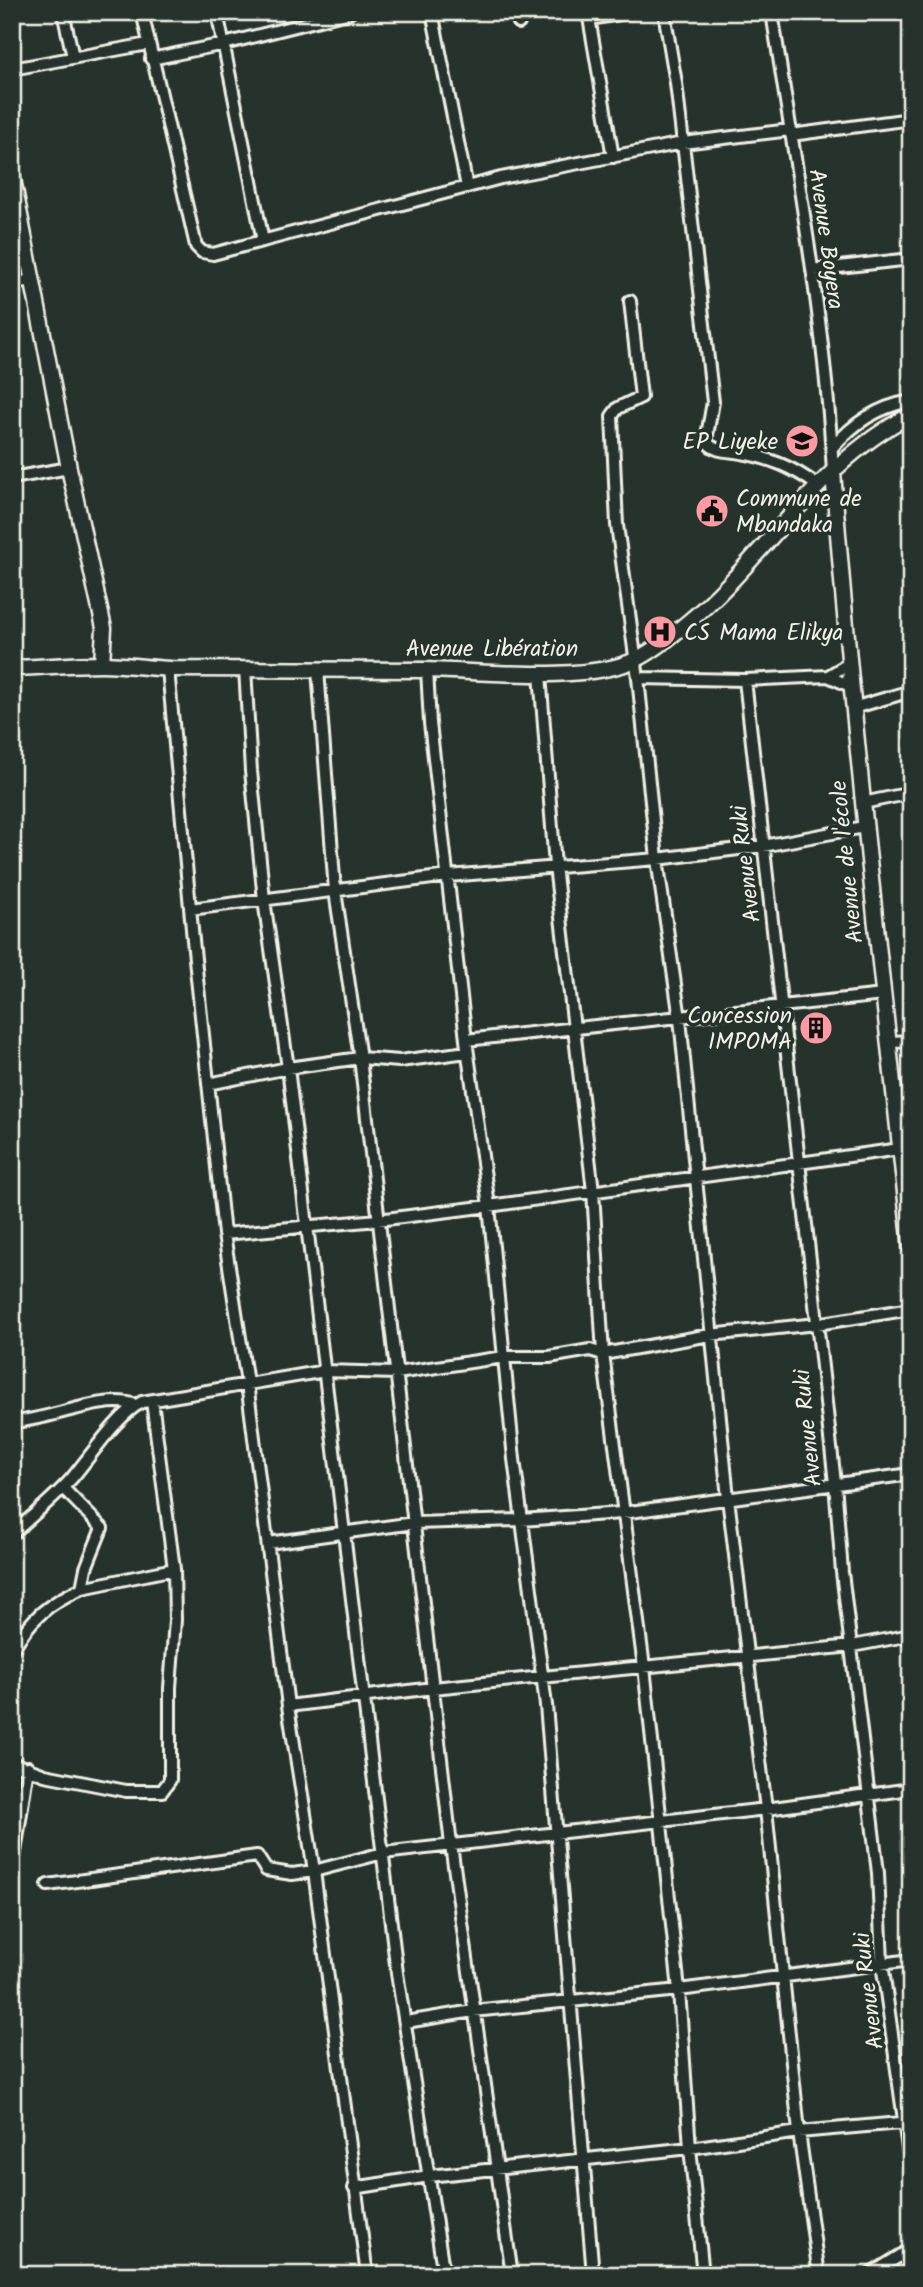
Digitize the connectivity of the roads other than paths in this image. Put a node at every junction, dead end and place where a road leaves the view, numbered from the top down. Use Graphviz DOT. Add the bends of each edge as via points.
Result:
graph roads {
  1 [pos="63,12"];
  2 [pos="142,12"];
  3 [pos="217,12"];
  4 [pos="351,12"];
  5 [pos="432,12"];
  6 [pos="634,12"];
  7 [pos="664,12"];
  8 [pos="772,12"];
  9 [pos="588,16"];
  10 [pos="148,44"];
  11 [pos="225,44"];
  12 [pos="73,57"];
  13 [pos="151,59"];
  14 [pos="12,68"];
  15 [pos="911,119"];
  16 [pos="790,132"];
  17 [pos="683,143"];
  18 [pos="613,157"];
  19 [pos="12,174"];
  20 [pos="467,187"];
  21 [pos="263,241"];
  22 [pos="911,259"];
  23 [pos="812,271"];
  24 [pos="33,279"];
  25 [pos="12,285"];
  26 [pos="630,301"];
  27 [pos="911,401"];
  28 [pos="911,415"];
  29 [pos="832,448"];
  30 [pos="69,468"];
  31 [pos="833,472"];
  32 [pos="12,478"];
  33 [pos="818,486"];
  34 [pos="635,660"];
  35 [pos="102,664"];
  36 [pos="848,664"];
  37 [pos="12,668"];
  38 [pos="168,668"];
  39 [pos="245,668"];
  40 [pos="318,670"];
  41 [pos="427,670"];
  42 [pos="540,674"];
  43 [pos="828,676"];
  44 [pos="638,678"];
  45 [pos="745,680"];
  46 [pos="850,686"];
  47 [pos="911,691"];
  48 [pos="853,708"];
  49 [pos="911,793"];
  50 [pos="863,803"];
  51 [pos="864,827"];
  52 [pos="763,846"];
  53 [pos="657,859"];
  54 [pos="555,866"];
  55 [pos="448,876"];
  56 [pos="334,891"];
  57 [pos="264,900"];
  58 [pos="190,909"];
  59 [pos="883,995"];
  60 [pos="783,1006"];
  61 [pos="680,1019"];
  62 [pos="573,1030"];
  63 [pos="911,1041"];
  64 [pos="890,1042"];
  65 [pos="467,1046"];
  66 [pos="360,1058"];
  67 [pos="288,1068"];
  68 [pos="208,1084"];
  69 [pos="900,1149"];
  70 [pos="799,1164"];
  71 [pos="694,1177"];
  72 [pos="593,1191"];
  73 [pos="489,1206"];
  74 [pos="378,1220"];
  75 [pos="307,1226"];
  76 [pos="224,1234"];
  77 [pos="910,1240"];
  78 [pos="911,1247"];
  79 [pos="911,1309"];
  80 [pos="817,1324"];
  81 [pos="710,1335"];
  82 [pos="603,1354"];
  83 [pos="504,1357"];
  84 [pos="325,1371"];
  85 [pos="397,1373"];
  86 [pos="247,1383"];
  87 [pos="152,1401"];
  88 [pos="135,1405"];
  89 [pos="12,1422"];
  90 [pos="911,1474"];
  91 [pos="835,1483"];
  92 [pos="63,1488"];
  93 [pos="728,1498"];
  94 [pos="622,1513"];
  95 [pos="521,1520"];
  96 [pos="414,1523"];
  97 [pos="12,1534"];
  98 [pos="344,1534"];
  99 [pos="268,1543"];
  100 [pos="174,1569"];
  101 [pos="82,1588"];
  102 [pos="911,1635"];
  103 [pos="852,1646"];
  104 [pos="12,1650"];
  105 [pos="746,1656"];
  106 [pos="644,1667"];
  107 [pos="542,1678"];
  108 [pos="433,1688"];
  109 [pos="363,1696"];
  110 [pos="288,1706"];
  111 [pos="12,1763"];
  112 [pos="28,1767"];
  113 [pos="911,1789"];
  114 [pos="870,1794"];
  115 [pos="765,1809"];
  116 [pos="660,1820"];
  117 [pos="555,1834"];
  118 [pos="451,1846"];
  119 [pos="383,1853"];
  120 [pos="314,1871"];
  121 [pos="12,1872"];
  122 [pos="48,1885"];
  123 [pos="911,1960"];
  124 [pos="883,1963"];
  125 [pos="782,1977"];
  126 [pos="679,1990"];
  127 [pos="568,2000"];
  128 [pos="472,2011"];
  129 [pos="406,2022"];
  130 [pos="908,2122"];
  131 [pos="799,2132"];
  132 [pos="690,2148"];
  133 [pos="582,2159"];
  134 [pos="498,2169"];
  135 [pos="911,2170"];
  136 [pos="429,2176"];
  137 [pos="354,2188"];
  138 [pos="911,2249"];
  139 [pos="367,2275"];
  140 [pos="444,2275"];
  141 [pos="512,2275"];
  142 [pos="593,2275"];
  143 [pos="703,2275"];
  144 [pos="819,2275"];
  145 [pos="869,2275"];
  1 -- 12 [label="street"];
  2 -- 10 [label="street"];
  3 -- 11 [label="street"];
  4 -- 11 [label="street"];
  5 -- 20 [label="street"];
  6 -- 9 [label="street"];
  7 -- 17 [label="street"];
  8 -- 16 [label="street, Avenue Boyera"];
  9 -- 18 [label="street"];
  10 -- 12 [label="street"];
  10 -- 13 [label="street"];
  11 -- 13 [label="street"];
  11 -- 21 [label="street"];
  12 -- 14 [label="street"];
  13 -- 21 [label="street" via="196,246 202,253 213,254"];
  15 -- 16 [label="street"];
  16 -- 17 [label="street"];
  16 -- 23 [label="street, Avenue Boyera"];
  17 -- 18 [label="street"];
  17 -- 33 [label="street" via="713,401 706,441 719,450 788,465"];
  18 -- 20 [label="street"];
  19 -- 24 [label="street"];
  20 -- 21 [label="street"];
  22 -- 23 [label="street"];
  23 -- 29 [label="street, Avenue Boyera"];
  24 -- 25 [label="street"];
  24 -- 30 [label="street"];
  26 -- 34 [label="street" via="640,397 612,416 617,525"];
  27 -- 29 [label="street" via="879,409 847,431"];
  28 -- 31 [label="street, Avenue Libération" via="857,450"];
  29 -- 31 [label="street, Avenue Boyera"];
  30 -- 32 [label="street"];
  30 -- 35 [label="street" via="104,628"];
  31 -- 33 [label="street, Avenue Libération"];
  31 -- 36 [label="street, Avenue de l'école"];
  33 -- 34 [label="street, Avenue Libération" via="738,577 672,635"];
  34 -- 42 [label="street, Avenue Libération" via="593,670"];
  34 -- 44 [label="street"];
  35 -- 37 [label="street, Avenue Libération"];
  35 -- 38 [label="street, Avenue Libération"];
  36 -- 43 [label="street"];
  36 -- 46 [label="street, Avenue de l'école"];
  38 -- 39 [label="street, Avenue Libération"];
  38 -- 58 [label="street"];
  39 -- 40 [label="street, Avenue Libération"];
  39 -- 57 [label="street"];
  40 -- 41 [label="street, Avenue Libération"];
  40 -- 56 [label="street"];
  41 -- 42 [label="street, Avenue Libération"];
  41 -- 55 [label="street"];
  42 -- 54 [label="street"];
  43 -- 45 [label="street"];
  43 -- 46 [label="street"];
  44 -- 45 [label="street"];
  44 -- 53 [label="street"];
  45 -- 52 [label="street, Avenue Ruki"];
  46 -- 48 [label="street, Avenue de l'école"];
  47 -- 48 [label="street"];
  48 -- 50 [label="street, Avenue de l'école"];
  49 -- 50 [label="street"];
  50 -- 51 [label="street, Avenue de l'école"];
  51 -- 52 [label="street"];
  51 -- 59 [label="street, Avenue de l'école"];
  52 -- 53 [label="street"];
  52 -- 60 [label="street, Avenue Ruki"];
  53 -- 54 [label="street"];
  53 -- 61 [label="street"];
  54 -- 55 [label="street"];
  54 -- 62 [label="street"];
  55 -- 56 [label="street"];
  55 -- 65 [label="street"];
  56 -- 57 [label="street"];
  56 -- 66 [label="street"];
  57 -- 58 [label="street"];
  57 -- 67 [label="street"];
  58 -- 68 [label="street"];
  59 -- 60 [label="street"];
  59 -- 64 [label="street, Avenue de l'école"];
  60 -- 61 [label="street"];
  60 -- 70 [label="street, Avenue Ruki"];
  61 -- 62 [label="street"];
  61 -- 71 [label="street"];
  62 -- 65 [label="street"];
  62 -- 72 [label="street"];
  63 -- 64 [label="street"];
  64 -- 69 [label="street, Avenue de l'école"];
  65 -- 66 [label="street" via="400,1061"];
  65 -- 73 [label="street"];
  66 -- 67 [label="street"];
  66 -- 74 [label="street"];
  67 -- 68 [label="street"];
  67 -- 75 [label="street"];
  68 -- 76 [label="street"];
  69 -- 70 [label="street"];
  69 -- 77 [label="street, Avenue de l'école"];
  70 -- 71 [label="street"];
  70 -- 80 [label="street, Avenue Ruki"];
  71 -- 72 [label="street"];
  71 -- 81 [label="street"];
  72 -- 73 [label="street"];
  72 -- 82 [label="street"];
  73 -- 74 [label="street"];
  73 -- 83 [label="street"];
  74 -- 75 [label="street"];
  74 -- 85 [label="street"];
  75 -- 76 [label="street"];
  75 -- 84 [label="street"];
  76 -- 86 [label="street"];
  77 -- 78 [label="street, Avenue de l'école"];
  79 -- 80 [label="street"];
  80 -- 81 [label="street"];
  80 -- 91 [label="street, Avenue Ruki"];
  81 -- 82 [label="street"];
  81 -- 93 [label="street"];
  82 -- 83 [label="street" via="590,1350 549,1357"];
  82 -- 94 [label="street"];
  83 -- 85 [label="street"];
  83 -- 95 [label="street"];
  84 -- 85 [label="street"];
  84 -- 86 [label="street"];
  84 -- 98 [label="street"];
  85 -- 96 [label="street"];
  86 -- 87 [label="street"];
  86 -- 99 [label="street"];
  87 -- 88 [label="street"];
  87 -- 100 [label="street"];
  88 -- 89 [label="street" via="114,1401"];
  88 -- 92 [label="street"];
  90 -- 91 [label="street"];
  91 -- 93 [label="street"];
  91 -- 103 [label="street, Avenue Ruki"];
  92 -- 97 [label="street"];
  92 -- 101 [label="street" via="102,1528"];
  93 -- 94 [label="street"];
  93 -- 105 [label="street"];
  94 -- 95 [label="street"];
  94 -- 106 [label="street"];
  95 -- 96 [label="street"];
  95 -- 107 [label="street"];
  96 -- 98 [label="street"];
  96 -- 108 [label="street"];
  98 -- 99 [label="street"];
  98 -- 109 [label="street"];
  99 -- 110 [label="street"];
  100 -- 101 [label="street"];
  100 -- 112 [label="street" via="170,1780 162,1791 126,1791 45,1775"];
  101 -- 104 [label="street" via="36,1616"];
  102 -- 103 [label="street"];
  103 -- 105 [label="street"];
  103 -- 114 [label="street, Avenue Ruki"];
  105 -- 106 [label="street"];
  105 -- 115 [label="street"];
  106 -- 107 [label="street"];
  106 -- 116 [label="street"];
  107 -- 108 [label="street"];
  107 -- 117 [label="street"];
  108 -- 109 [label="street"];
  108 -- 118 [label="street"];
  109 -- 110 [label="street"];
  109 -- 119 [label="street"];
  110 -- 120 [label="street"];
  111 -- 112 [label="street"];
  112 -- 121 [label="street"];
  113 -- 114 [label="street"];
  114 -- 115 [label="street"];
  114 -- 124 [label="street, Avenue Ruki"];
  115 -- 116 [label="street"];
  115 -- 125 [label="street"];
  116 -- 117 [label="street"];
  116 -- 126 [label="street"];
  117 -- 118 [label="street"];
  117 -- 127 [label="street"];
  118 -- 119 [label="street"];
  118 -- 128 [label="street"];
  119 -- 120 [label="street"];
  119 -- 129 [label="street"];
  120 -- 122 [label="street" via="266,1870 257,1856"];
  120 -- 137 [label="street"];
  123 -- 124 [label="street"];
  124 -- 125 [label="street"];
  124 -- 130 [label="street, Avenue Ruki"];
  125 -- 126 [label="street"];
  125 -- 131 [label="street"];
  126 -- 127 [label="street"];
  126 -- 132 [label="street"];
  127 -- 128 [label="street"];
  127 -- 133 [label="street"];
  128 -- 129 [label="street"];
  128 -- 134 [label="street"];
  129 -- 136 [label="street"];
  130 -- 131 [label="street"];
  130 -- 135 [label="street, Avenue Ruki"];
  131 -- 132 [label="street"];
  131 -- 144 [label="street"];
  132 -- 133 [label="street"];
  132 -- 143 [label="street"];
  133 -- 134 [label="street"];
  133 -- 142 [label="street"];
  134 -- 136 [label="street"];
  134 -- 141 [label="street"];
  136 -- 137 [label="street"];
  136 -- 140 [label="street"];
  137 -- 139 [label="street"];
  138 -- 145 [label="street"];
}
